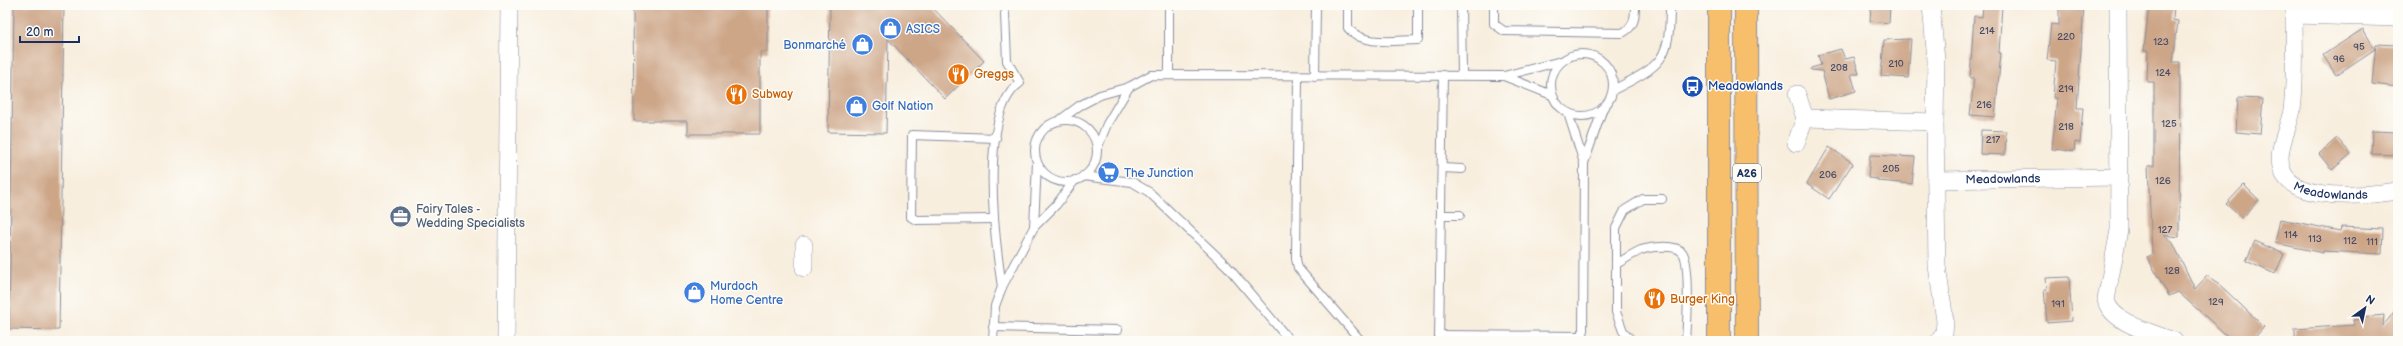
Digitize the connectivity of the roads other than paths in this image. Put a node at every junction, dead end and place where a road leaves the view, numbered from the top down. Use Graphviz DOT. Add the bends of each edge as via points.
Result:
graph roads {
  1 [pos="509,5"];
  2 [pos="1169,5"];
  3 [pos="1316,5"];
  4 [pos="1348,5"];
  5 [pos="1418,5"];
  6 [pos="1461,5"];
  7 [pos="1494,5"];
  8 [pos="1635,5"];
  9 [pos="1670,5"];
  10 [pos="1718,5"];
  11 [pos="1746,5"];
  12 [pos="1931,5"];
  13 [pos="2118,5"];
  14 [pos="2294,10"];
  15 [pos="1006,14"];
  16 [pos="2398,18"];
  17 [pos="1561,61"];
  18 [pos="1169,74"];
  19 [pos="1443,75"];
  20 [pos="1462,75"];
  21 [pos="1298,76"];
  22 [pos="1315,76"];
  23 [pos="1504,76"];
  24 [pos="1129,87"];
  25 [pos="1613,90"];
  26 [pos="1797,94"];
  27 [pos="1552,95"];
  28 [pos="1603,108"];
  29 [pos="1568,113"];
  30 [pos="1805,118"];
  31 [pos="1060,120"];
  32 [pos="1935,122"];
  33 [pos="996,138"];
  34 [pos="1796,143"];
  35 [pos="1097,149"];
  36 [pos="1037,161"];
  37 [pos="1584,163"];
  38 [pos="1442,168"];
  39 [pos="1462,169"];
  40 [pos="1083,176"];
  41 [pos="2118,177"];
  42 [pos="1075,180"];
  43 [pos="1936,180"];
  44 [pos="2398,191"];
  45 [pos="1662,199"];
  46 [pos="1441,215"];
  47 [pos="1460,215"];
  48 [pos="994,219"];
  49 [pos="1034,227"];
  50 [pos="804,244"];
  51 [pos="1616,264"];
  52 [pos="804,268"];
  53 [pos="1002,287"];
  54 [pos="993,327"];
  55 [pos="1118,330"];
  56 [pos="1439,338"];
  57 [pos="1489,338"];
  58 [pos="1584,338"];
  59 [pos="506,341"];
  60 [pos="993,341"];
  61 [pos="1290,341"];
  62 [pos="1361,341"];
  63 [pos="1632,341"];
  64 [pos="1686,341"];
  65 [pos="1719,341"];
  66 [pos="1747,341"];
  67 [pos="1939,341"];
  68 [pos="2174,341"];
  1 -- 59 [label="street"];
  2 -- 18 [label="lane"];
  3 -- 22 [label="lane"];
  4 -- 5 [label="lane" via="1348,28 1355,37 1369,40 1418,40"];
  6 -- 20 [label="lane"];
  7 -- 8 [label="lane" via="1494,24 1504,31 1622,33 1635,21"];
  9 -- 25 [label="lane" via="1669,39 1662,55 1646,73"];
  10 -- 65 [label="highway, A26"];
  11 -- 66 [label="highway, A26"];
  12 -- 32 [label="street" via="1936,60"];
  13 -- 41 [label="street"];
  14 -- 16 [label="street, Meadowlands"];
  14 -- 44 [label="street, Meadowlands" via="2292,110 2281,152 2282,170 2288,179 2298,186 2327,194 2345,196"];
  15 -- 33 [label="lane" via="1007,61 1020,83 1008,95 1002,107"];
  17 -- 23 [label="lane"];
  17 -- 25 [label="lane" via="1578,54 1597,57 1610,70"];
  17 -- 27 [label="lane" via="1551,77"];
  18 -- 21 [label="lane"];
  18 -- 24 [label="lane" via="1151,75"];
  19 -- 20 [label="lane"];
  19 -- 22 [label="lane"];
  19 -- 38 [label="lane"];
  20 -- 23 [label="lane"];
  21 -- 22 [label="lane"];
  21 -- 62 [label="lane" via="1298,268"];
  23 -- 27 [label="lane"];
  24 -- 31 [label="lane" via="1100,95"];
  24 -- 35 [label="lane" via="1107,124"];
  25 -- 28 [label="lane" via="1610,100"];
  26 -- 30 [label="street"];
  27 -- 29 [label="lane" via="1555,102"];
  28 -- 29 [label="lane" via="1595,114 1584,116"];
  28 -- 37 [label="lane"];
  29 -- 37 [label="lane"];
  30 -- 32 [label="street"];
  30 -- 34 [label="street"];
  31 -- 35 [label="lane" via="1081,123 1095,139"];
  31 -- 36 [label="lane" via="1050,124 1040,135 1035,150"];
  32 -- 43 [label="street"];
  33 -- 48 [label="lane"];
  33 -- 48 [label="lane" via="912,135 911,217 916,220"];
  35 -- 40 [label="lane" via="1096,160"];
  36 -- 42 [label="lane" via="1052,178"];
  36 -- 49 [label="lane"];
  37 -- 58 [label="lane"];
  38 -- 39 [label="lane"];
  38 -- 46 [label="lane"];
  40 -- 42 [label="lane"];
  40 -- 61 [label="lane" via="1132,182 1149,192 1228,266"];
  41 -- 43 [label="street, Meadowlands"];
  41 -- 68 [label="street" via="2119,230 2108,282 2108,307 2121,319"];
  42 -- 49 [label="lane" via="1056,205"];
  43 -- 67 [label="street" via="1937,266 1945,322 1944,334"];
  45 -- 51 [label="lane" via="1643,199 1625,210 1616,228"];
  46 -- 47 [label="lane"];
  46 -- 56 [label="lane"];
  48 -- 53 [label="lane"];
  49 -- 53 [label="lane"];
  50 -- 52 [label="street"];
  51 -- 63 [label="lane" via="1616,312 1623,331"];
  51 -- 64 [label="lane" via="1641,250 1653,248 1677,248 1683,253 1686,259 1687,284"];
  53 -- 54 [label="lane" via="995,306"];
  54 -- 55 [label="lane"];
  54 -- 60 [label="lane"];
  56 -- 57 [label="lane"];
  57 -- 58 [label="lane"];
}
